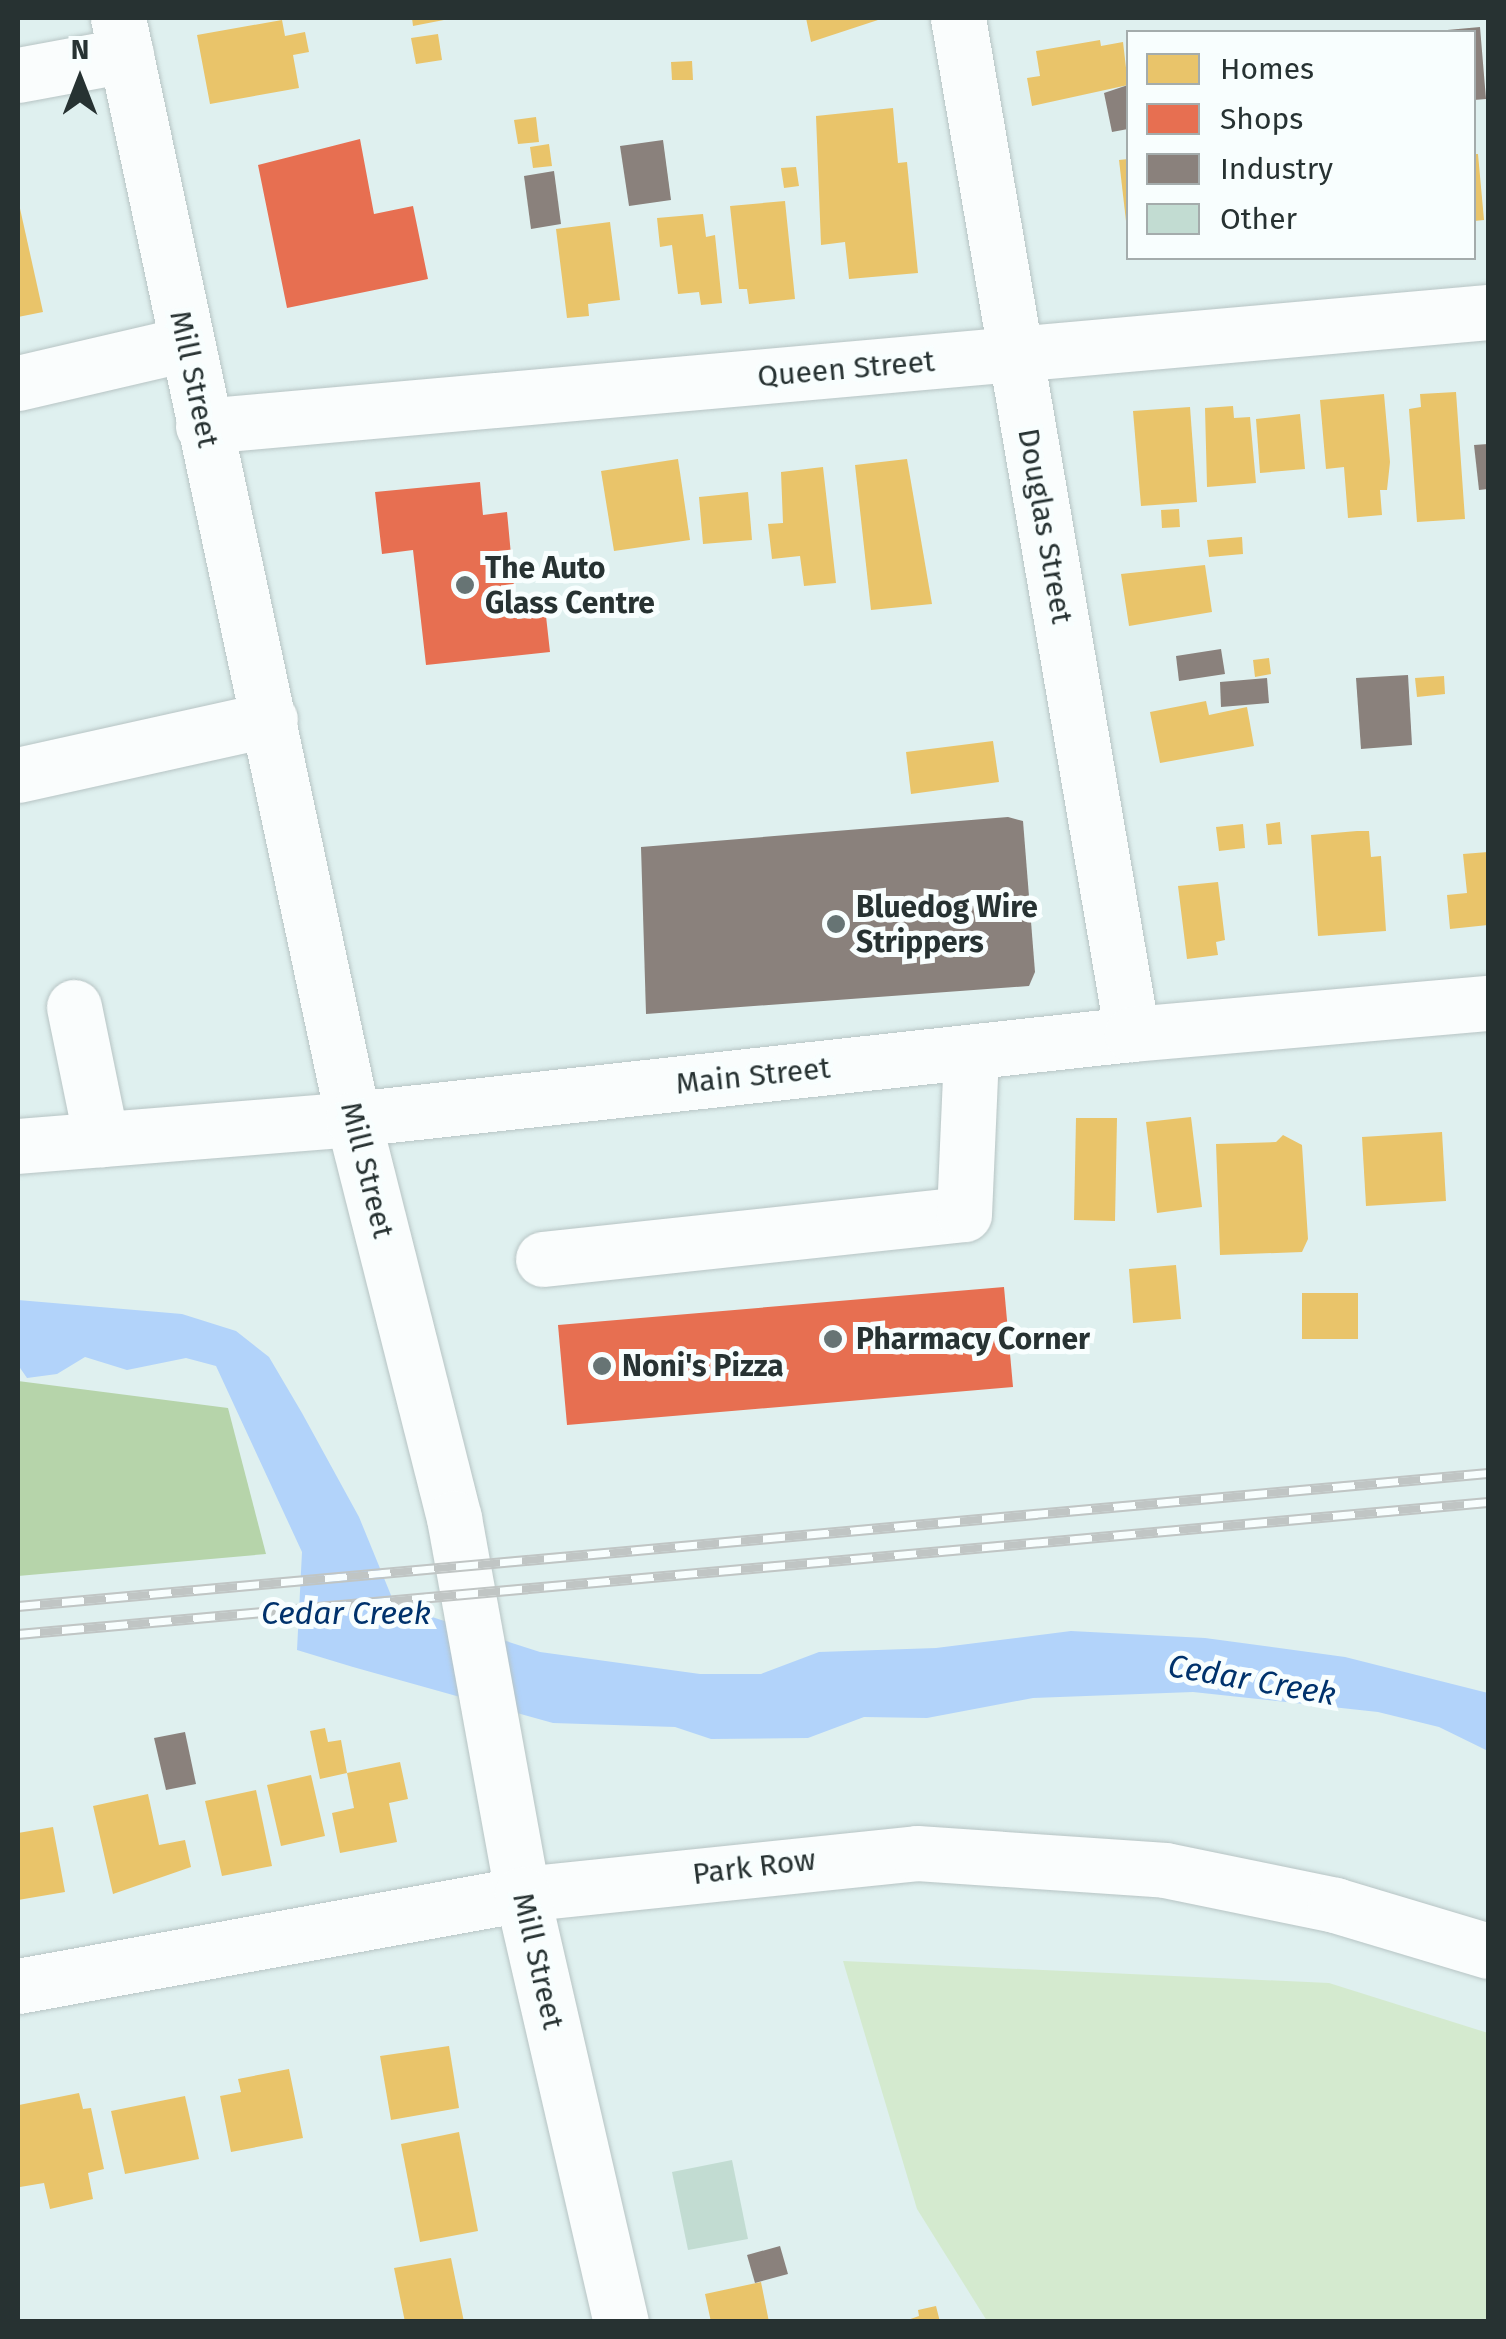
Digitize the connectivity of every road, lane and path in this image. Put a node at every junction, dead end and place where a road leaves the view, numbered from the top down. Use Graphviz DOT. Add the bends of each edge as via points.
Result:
graph roads {
  1 [pos="958,18"];
  2 [pos="122,36"];
  3 [pos="18,75"];
  4 [pos="1488,312"];
  5 [pos="186,344"];
  6 [pos="1016,354"];
  7 [pos="18,383"];
  8 [pos="202,426"];
  9 [pos="270,719"];
  10 [pos="18,775"];
  11 [pos="1488,1003"];
  12 [pos="74,1008"];
  13 [pos="1132,1034"];
  14 [pos="971,1052"];
  15 [pos="354,1119"];
  16 [pos="100,1139"];
  17 [pos="18,1146"];
  18 [pos="543,1259"];
  19 [pos="522,1894"];
  20 [pos="1488,1952"];
  21 [pos="18,1986"];
  22 [pos="621,2322"];
  1 -- 6 [label="main road, Douglas Street"];
  2 -- 3 [label="main road"];
  2 -- 5 [label="main road, Mill Street"];
  4 -- 6 [label="main road, Queen Street"];
  5 -- 7 [label="main road"];
  5 -- 8 [label="main road, Mill Street"];
  6 -- 8 [label="main road, Queen Street"];
  6 -- 13 [label="main road, Douglas Street"];
  8 -- 9 [label="main road, Mill Street"];
  9 -- 10 [label="main road"];
  9 -- 15 [label="main road, Mill Street"];
  11 -- 13 [label="main road, Main Street"];
  12 -- 16 [label="main road"];
  13 -- 14 [label="main road, Main Street"];
  14 -- 15 [label="main road, Main Street"];
  14 -- 18 [label="main road" via="964,1214"];
  15 -- 16 [label="main road, Main Street"];
  15 -- 19 [label="main road, Mill Street" via="454,1518"];
  16 -- 17 [label="main road, Main Street"];
  19 -- 20 [label="main road, Park Row" via="835,1856 996,1856 1166,1870 1335,1905"];
  19 -- 21 [label="main road, Park Row"];
  19 -- 22 [label="main road, Mill Street"];
}
